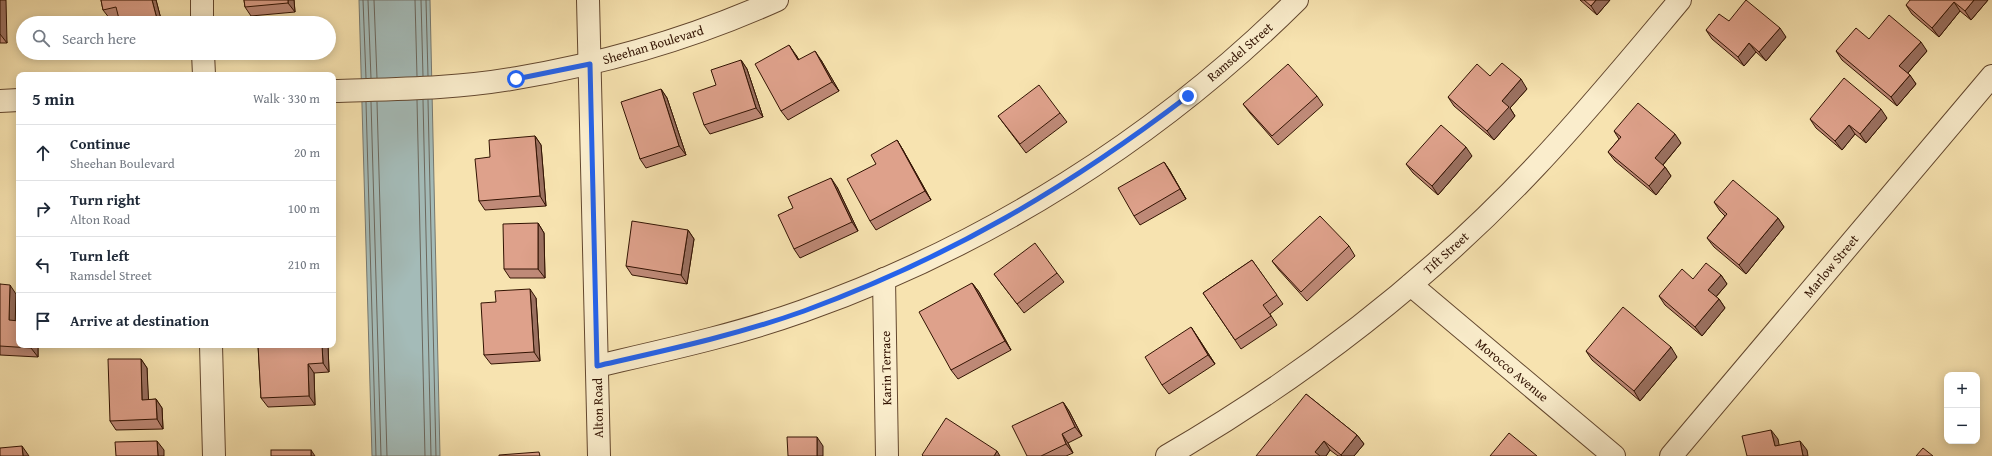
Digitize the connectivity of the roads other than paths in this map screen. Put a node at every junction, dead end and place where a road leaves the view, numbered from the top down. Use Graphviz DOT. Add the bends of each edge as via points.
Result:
graph roads {
  1 [pos="202,0"];
  2 [pos="588,0"];
  3 [pos="777,0"];
  4 [pos="1297,0"];
  5 [pos="1680,0"];
  6 [pos="202,16"];
  7 [pos="204,60"];
  8 [pos="590,64"];
  9 [pos="204,72"];
  10 [pos="1992,76"];
  11 [pos="340,91"];
  12 [pos="16,100"];
  13 [pos="0,101"];
  14 [pos="884,279"];
  15 [pos="1411,285"];
  16 [pos="211,348"];
  17 [pos="597,366"];
  18 [pos="214,456"];
  19 [pos="599,456"];
  20 [pos="887,456"];
  21 [pos="1168,456"];
  22 [pos="1614,456"];
  23 [pos="1671,456"];
  1 -- 6 [label="street"];
  2 -- 8 [label="street, Alton Road"];
  3 -- 8 [label="street, Sheehan Boulevard" via="678,39"];
  4 -- 14 [label="street, Ramsdel Street" via="1188,96 1092,166 991,227"];
  5 -- 15 [label="street, Tift Street" via="1536,166 1470,232"];
  7 -- 9 [label="street"];
  8 -- 11 [label="street, Sheehan Boulevard" via="516,79 437,88"];
  8 -- 17 [label="street, Alton Road"];
  10 -- 23 [label="street, Marlow Street"];
  12 -- 13 [label="street"];
  14 -- 17 [label="street, Ramsdel Street" via="803,311 735,333"];
  14 -- 20 [label="street, Karin Terrace"];
  15 -- 21 [label="street, Tift Street" via="1290,378"];
  15 -- 22 [label="street, Morocco Avenue"];
  16 -- 18 [label="street"];
  17 -- 19 [label="street, Alton Road"];
}
